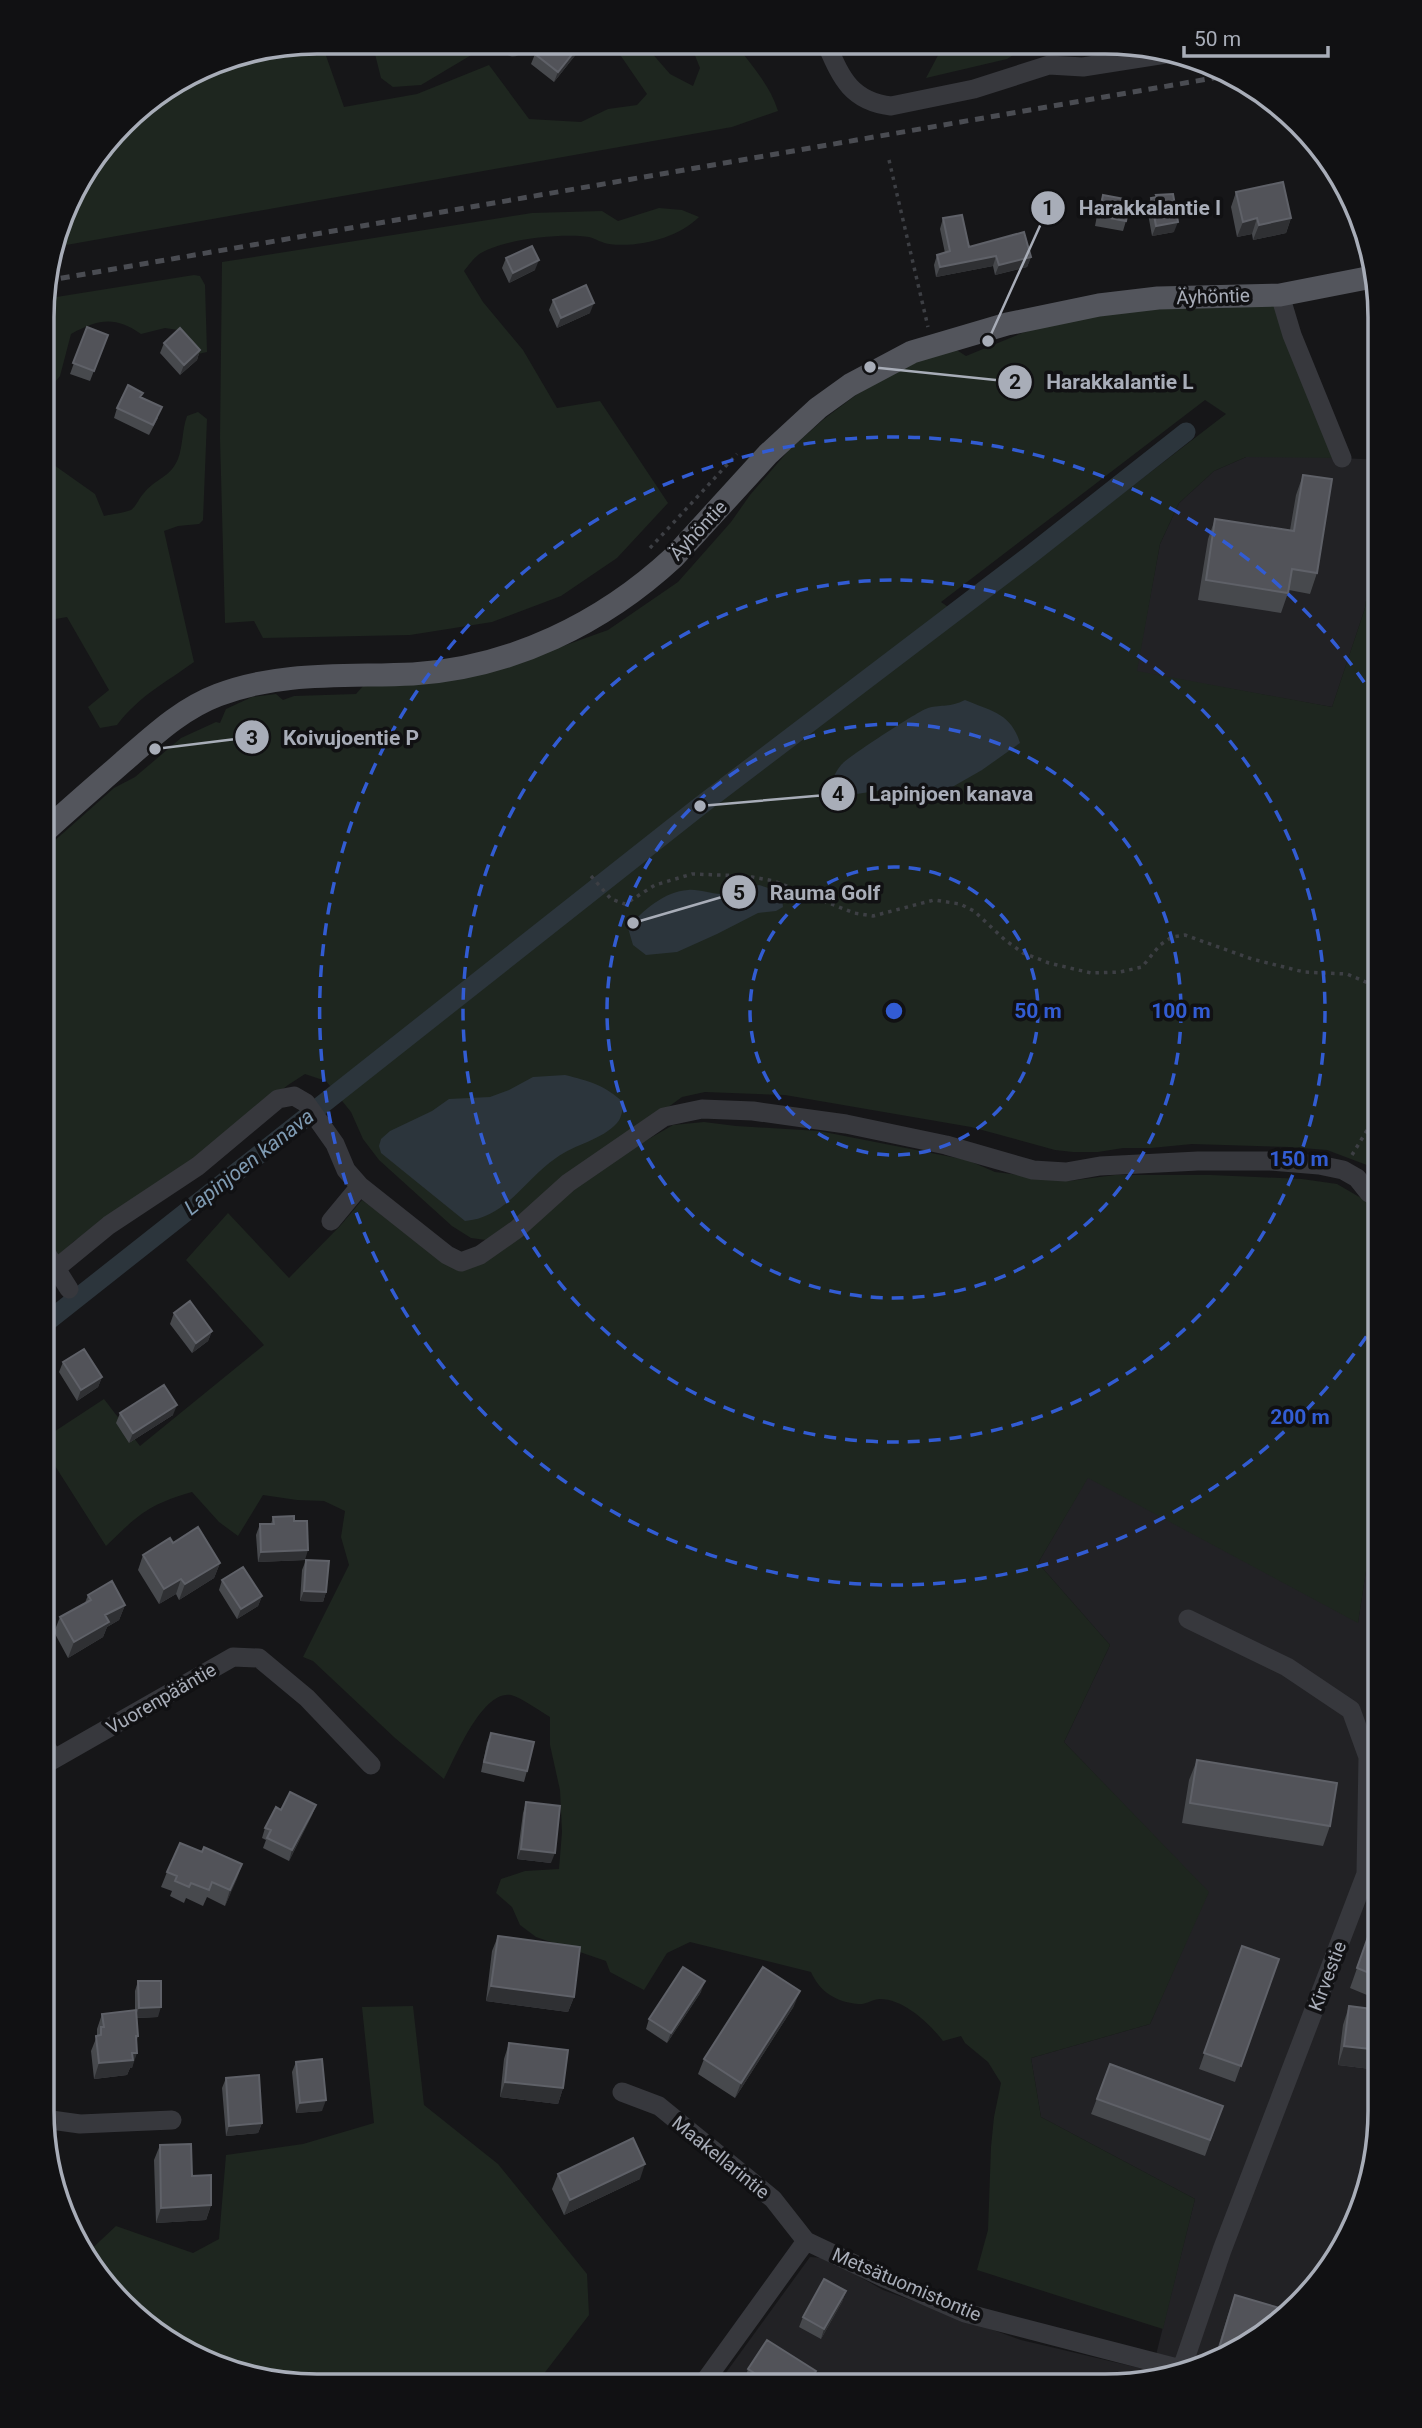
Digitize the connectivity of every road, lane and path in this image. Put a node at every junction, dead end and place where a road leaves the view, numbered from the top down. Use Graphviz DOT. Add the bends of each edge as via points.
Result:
graph roads {
  1 [pos="831,54"];
  2 [pos="1146,57"];
  3 [pos="889,160"];
  4 [pos="1365,278"];
  5 [pos="1280,295"];
  6 [pos="932,337"];
  7 [pos="743,448"];
  8 [pos="1342,458"];
  9 [pos="650,548"];
  10 [pos="54,823"];
  11 [pos="591,876"];
  12 [pos="1368,983"];
  13 [pos="1368,1129"];
  14 [pos="1343,1170"];
  15 [pos="360,1186"];
  16 [pos="1368,1192"];
  17 [pos="331,1221"];
  18 [pos="54,1269"];
  19 [pos="54,1277"];
  20 [pos="69,1289"];
  21 [pos="1188,1619"];
  22 [pos="1368,1757"];
  23 [pos="54,1760"];
  24 [pos="371,1765"];
  25 [pos="1368,1887"];
  26 [pos="622,2092"];
  27 [pos="55,2120"];
  28 [pos="172,2120"];
  29 [pos="806,2241"];
  30 [pos="1184,2362"];
  31 [pos="1167,2366"];
  32 [pos="710,2374"];
  1 -- 2 [label="street" via="854,93 877,105 891,106 974,89 1049,65 1083,67"];
  3 -- 6 [label="path"];
  4 -- 5 [label="main road, Äyhöntie"];
  5 -- 6 [label="main road, Äyhöntie" via="1158,298 1099,305"];
  5 -- 8 [label="street"];
  6 -- 10 [label="main road, Äyhöntie" via="818,408 768,454 674,557 634,592 581,626 507,656 460,668 270,680 217,695 156,732"];
  7 -- 9 [label="path"];
  11 -- 12 [label="path" via="611,899 625,904 654,886 692,874 774,881 854,913 873,916 934,900 960,904 1023,953 1091,973 1142,967 1160,945 1185,935 1252,959 1304,972 1347,974"];
  13 -- 14 [label="path"];
  14 -- 15 [label="street" via="1270,1161 1198,1161 1066,1172 1033,1170 846,1124 702,1109 664,1117 568,1183 517,1229 480,1255 461,1262"];
  14 -- 16 [label="street"];
  15 -- 17 [label="street"];
  15 -- 18 [label="street" via="306,1103 294,1096 278,1099 198,1166 109,1225"];
  19 -- 20 [label="street"];
  21 -- 22 [label="street, Kirvestie" via="1287,1667 1351,1710"];
  23 -- 24 [label="street, Vuorenpääntie" via="233,1657 259,1658 307,1698"];
  25 -- 30 [label="street, Kirvestie" via="1222,2250"];
  26 -- 29 [label="street, Maakellarintie" via="659,2106 773,2199"];
  27 -- 28 [label="street" via="80,2124"];
  29 -- 31 [label="street, Metsätuomistontie" via="965,2313"];
  29 -- 32 [label="street"];
}
